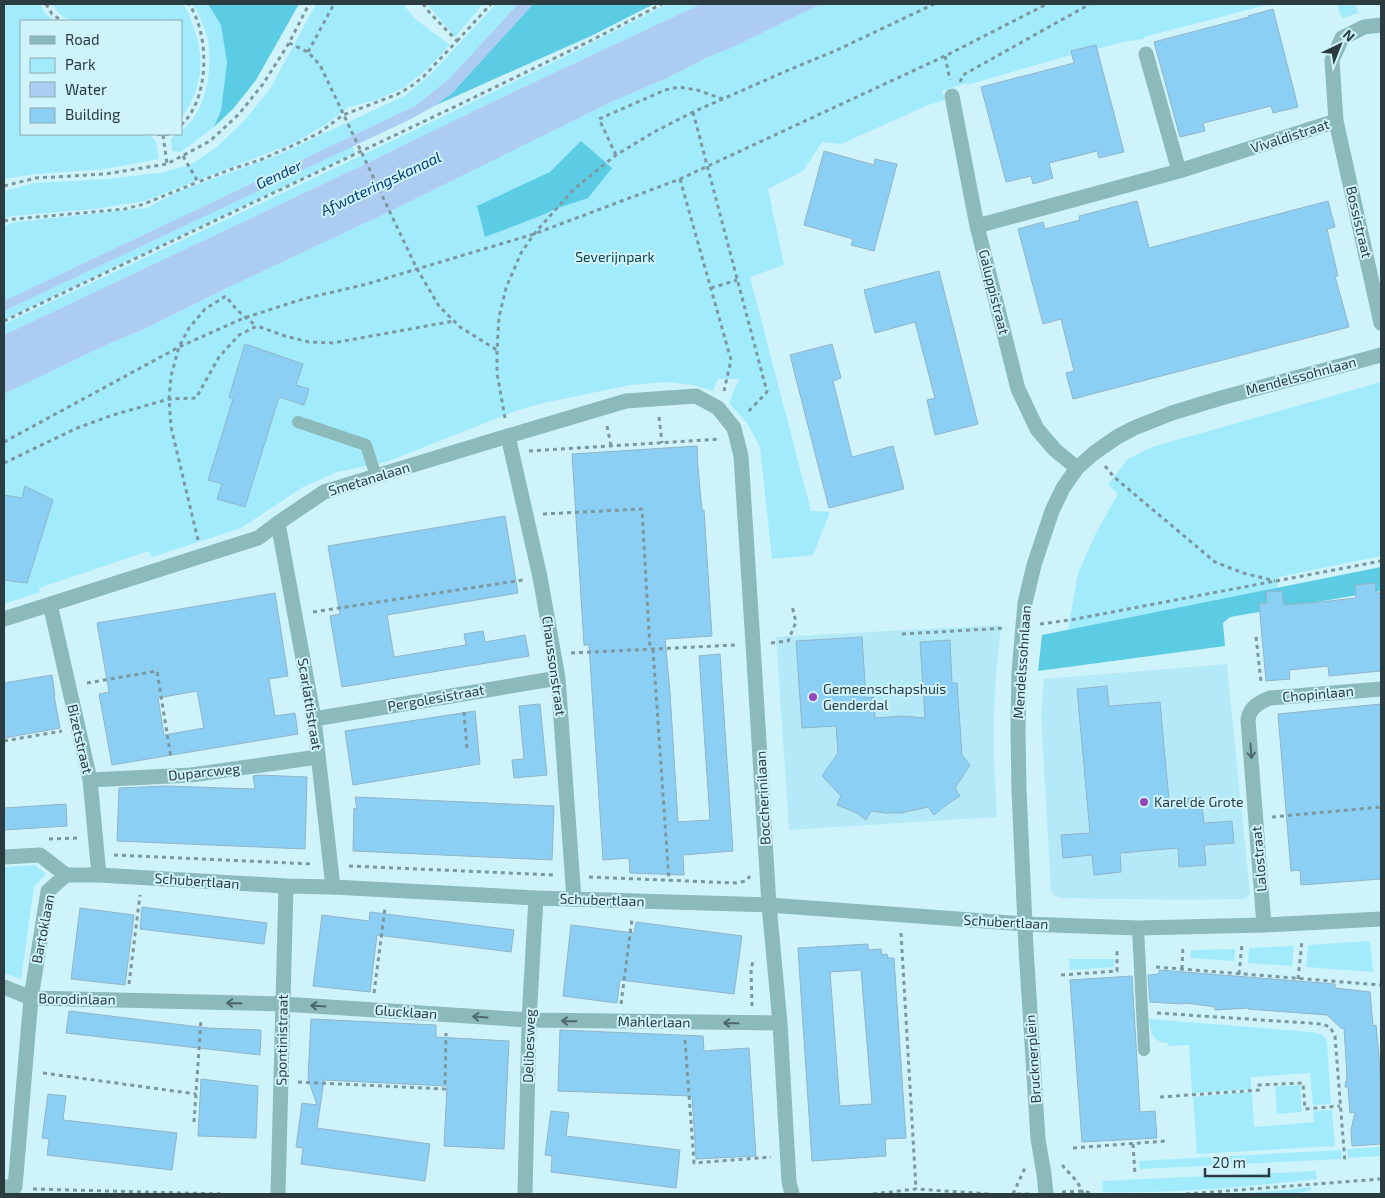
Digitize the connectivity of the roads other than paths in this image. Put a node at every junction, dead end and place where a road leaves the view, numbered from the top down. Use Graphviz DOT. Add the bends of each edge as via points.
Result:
graph roads {
  1 [pos="1381,25"];
  2 [pos="1146,54"];
  3 [pos="952,96"];
  4 [pos="1336,121"];
  5 [pos="1179,172"];
  6 [pos="977,226"];
  7 [pos="1381,323"];
  8 [pos="1381,354"];
  9 [pos="718,408"];
  10 [pos="298,422"];
  11 [pos="508,436"];
  12 [pos="1077,468"];
  13 [pos="376,476"];
  14 [pos="278,523"];
  15 [pos="50,604"];
  16 [pos="4,619"];
  17 [pos="558,678"];
  18 [pos="1381,689"];
  19 [pos="1256,705"];
  20 [pos="314,719"];
  21 [pos="318,757"];
  22 [pos="90,780"];
  23 [pos="4,857"];
  24 [pos="66,875"];
  25 [pos="99,875"];
  26 [pos="286,886"];
  27 [pos="333,887"];
  28 [pos="536,898"];
  29 [pos="574,899"];
  30 [pos="769,905"];
  31 [pos="1381,919"];
  32 [pos="1025,924"];
  33 [pos="1264,925"];
  34 [pos="1138,928"];
  35 [pos="4,988"];
  36 [pos="31,998"];
  37 [pos="283,1004"];
  38 [pos="529,1020"];
  39 [pos="780,1023"];
  40 [pos="1144,1050"];
  41 [pos="9,1187"];
  42 [pos="278,1194"];
  43 [pos="525,1194"];
  44 [pos="792,1194"];
  45 [pos="1046,1194"];
  1 -- 4 [label="street, Vivaldistraat" via="1364,27 1342,38 1332,60"];
  2 -- 5 [label="street"];
  3 -- 6 [label="street, Galuppistraat"];
  4 -- 5 [label="street, Vivaldistraat"];
  4 -- 7 [label="street, Bossistraat"];
  5 -- 6 [label="street, Vivaldistraat"];
  6 -- 12 [label="street, Galuppistraat" via="1018,389 1038,430"];
  8 -- 12 [label="street, Mendelssohnlaan" via="1172,413 1117,437"];
  9 -- 11 [label="street, Smetanalaan" via="696,396 626,402"];
  9 -- 30 [label="street, Boccherinilaan" via="735,433 741,456"];
  10 -- 13 [label="lane" via="366,445"];
  11 -- 13 [label="street, Smetanalaan"];
  11 -- 17 [label="street, Chaussonstraat" via="540,577"];
  12 -- 32 [label="street, Mendelssohnlaan" via="1052,511 1025,603 1018,731"];
  13 -- 14 [label="street, Smetanalaan" via="324,492"];
  14 -- 15 [label="street, Smetanalaan" via="258,538"];
  14 -- 20 [label="street, Scarlattistraat"];
  15 -- 16 [label="street, Smetanalaan"];
  15 -- 22 [label="street, Bizetstraat"];
  17 -- 20 [label="street, Pergolesistraat"];
  17 -- 29 [label="street, Chaussonstraat"];
  18 -- 19 [label="street, Chopinlaan" via="1270,698"];
  19 -- 33 [label="street, Lalostraat, one-way" via="1248,720"];
  20 -- 21 [label="street, Scarlattistraat"];
  21 -- 22 [label="street, Duparcweg" via="192,775"];
  21 -- 27 [label="street, Scarlattistraat"];
  22 -- 25 [label="street, Bizetstraat"];
  23 -- 24 [label="street" via="40,855"];
  24 -- 25 [label="street, Schubertlaan"];
  24 -- 36 [label="street, Bartoklaan" via="48,891"];
  25 -- 26 [label="street, Schubertlaan"];
  26 -- 27 [label="street, Schubertlaan"];
  26 -- 37 [label="street, Spontinistraat"];
  27 -- 28 [label="street, Schubertlaan"];
  28 -- 29 [label="street, Schubertlaan"];
  28 -- 38 [label="street, Delibesweg"];
  29 -- 30 [label="street, Schubertlaan"];
  30 -- 32 [label="street, Schubertlaan"];
  30 -- 39 [label="street, Boccherinilaan"];
  31 -- 33 [label="street, Schubertlaan"];
  32 -- 34 [label="street, Schubertlaan"];
  32 -- 45 [label="street, Brucknerplein" via="1038,1139"];
  33 -- 34 [label="street, Schubertlaan"];
  34 -- 40 [label="lane"];
  35 -- 36 [label="street"];
  37 -- 36 [label="street, Borodinlaan, one-way"];
  36 -- 41 [label="street, Borodinlaan"];
  38 -- 37 [label="street, Glucklaan, one-way"];
  37 -- 42 [label="street, Spontinistraat"];
  39 -- 38 [label="street, Mahlerlaan, one-way"];
  38 -- 43 [label="street, Delibesweg"];
  39 -- 44 [label="street, Boccherinilaan"];
}
